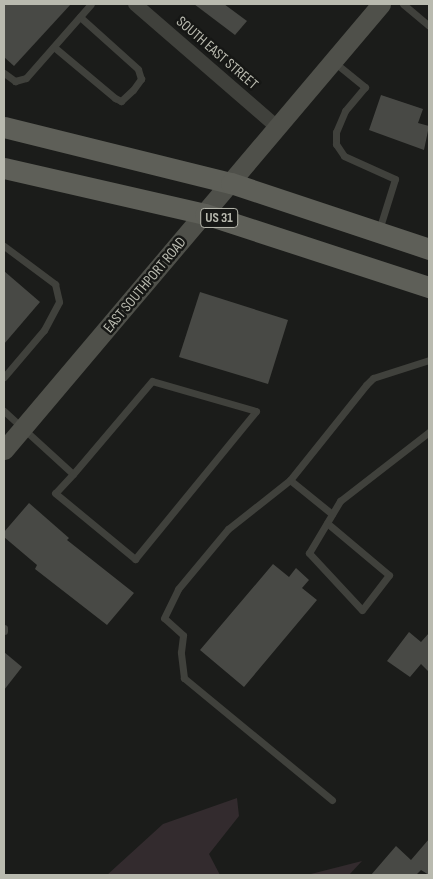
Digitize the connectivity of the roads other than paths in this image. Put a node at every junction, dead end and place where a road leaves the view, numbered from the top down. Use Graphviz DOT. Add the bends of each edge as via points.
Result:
graph roads {
  1 [pos="91,4"];
  2 [pos="135,4"];
  3 [pos="381,4"];
  4 [pos="403,4"];
  5 [pos="80,17"];
  6 [pos="429,26"];
  7 [pos="54,47"];
  8 [pos="334,62"];
  9 [pos="4,73"];
  10 [pos="4,127"];
  11 [pos="278,128"];
  12 [pos="4,168"];
  13 [pos="231,183"];
  14 [pos="205,214"];
  15 [pos="378,232"];
  16 [pos="4,246"];
  17 [pos="429,249"];
  18 [pos="429,287"];
  19 [pos="429,360"];
  20 [pos="4,377"];
  21 [pos="4,410"];
  22 [pos="21,430"];
  23 [pos="429,432"];
  24 [pos="4,450"];
  25 [pos="73,474"];
  26 [pos="290,480"];
  27 [pos="332,514"];
  28 [pos="327,523"];
  29 [pos="332,800"];
  1 -- 5 [label="lane"];
  2 -- 11 [label="street, SOUTH EAST STREET"];
  3 -- 8 [label="main road, EAST SOUTHPORT ROAD"];
  4 -- 6 [label="lane"];
  5 -- 7 [label="lane"];
  5 -- 7 [label="lane" via="138,69 141,79 134,90 121,100 115,98"];
  7 -- 9 [label="lane" via="26,78 15,81"];
  8 -- 11 [label="main road, EAST SOUTHPORT ROAD"];
  8 -- 15 [label="lane" via="365,87 345,111 336,132 336,144 344,156 395,179"];
  10 -- 13 [label="main road, US 31"];
  11 -- 13 [label="main road, EAST SOUTHPORT ROAD"];
  12 -- 14 [label="main road, US 31"];
  13 -- 14 [label="main road, EAST SOUTHPORT ROAD"];
  13 -- 15 [label="main road, US 31"];
  14 -- 18 [label="main road, US 31"];
  14 -- 22 [label="main road, EAST SOUTHPORT ROAD"];
  15 -- 17 [label="main road, US 31"];
  16 -- 20 [label="lane" via="55,284 58,302 44,330"];
  19 -- 26 [label="lane" via="373,378"];
  21 -- 22 [label="lane"];
  22 -- 24 [label="main road, EAST SOUTHPORT ROAD"];
  22 -- 25 [label="lane"];
  23 -- 27 [label="lane" via="340,501"];
  25 -- 25 [label="lane" via="55,494 135,559 256,411 152,381"];
  26 -- 27 [label="lane"];
  26 -- 29 [label="lane" via="228,529 178,589 164,618 183,635 184,678"];
  27 -- 28 [label="lane"];
  28 -- 28 [label="lane" via="309,553 362,610 389,575"];
}
